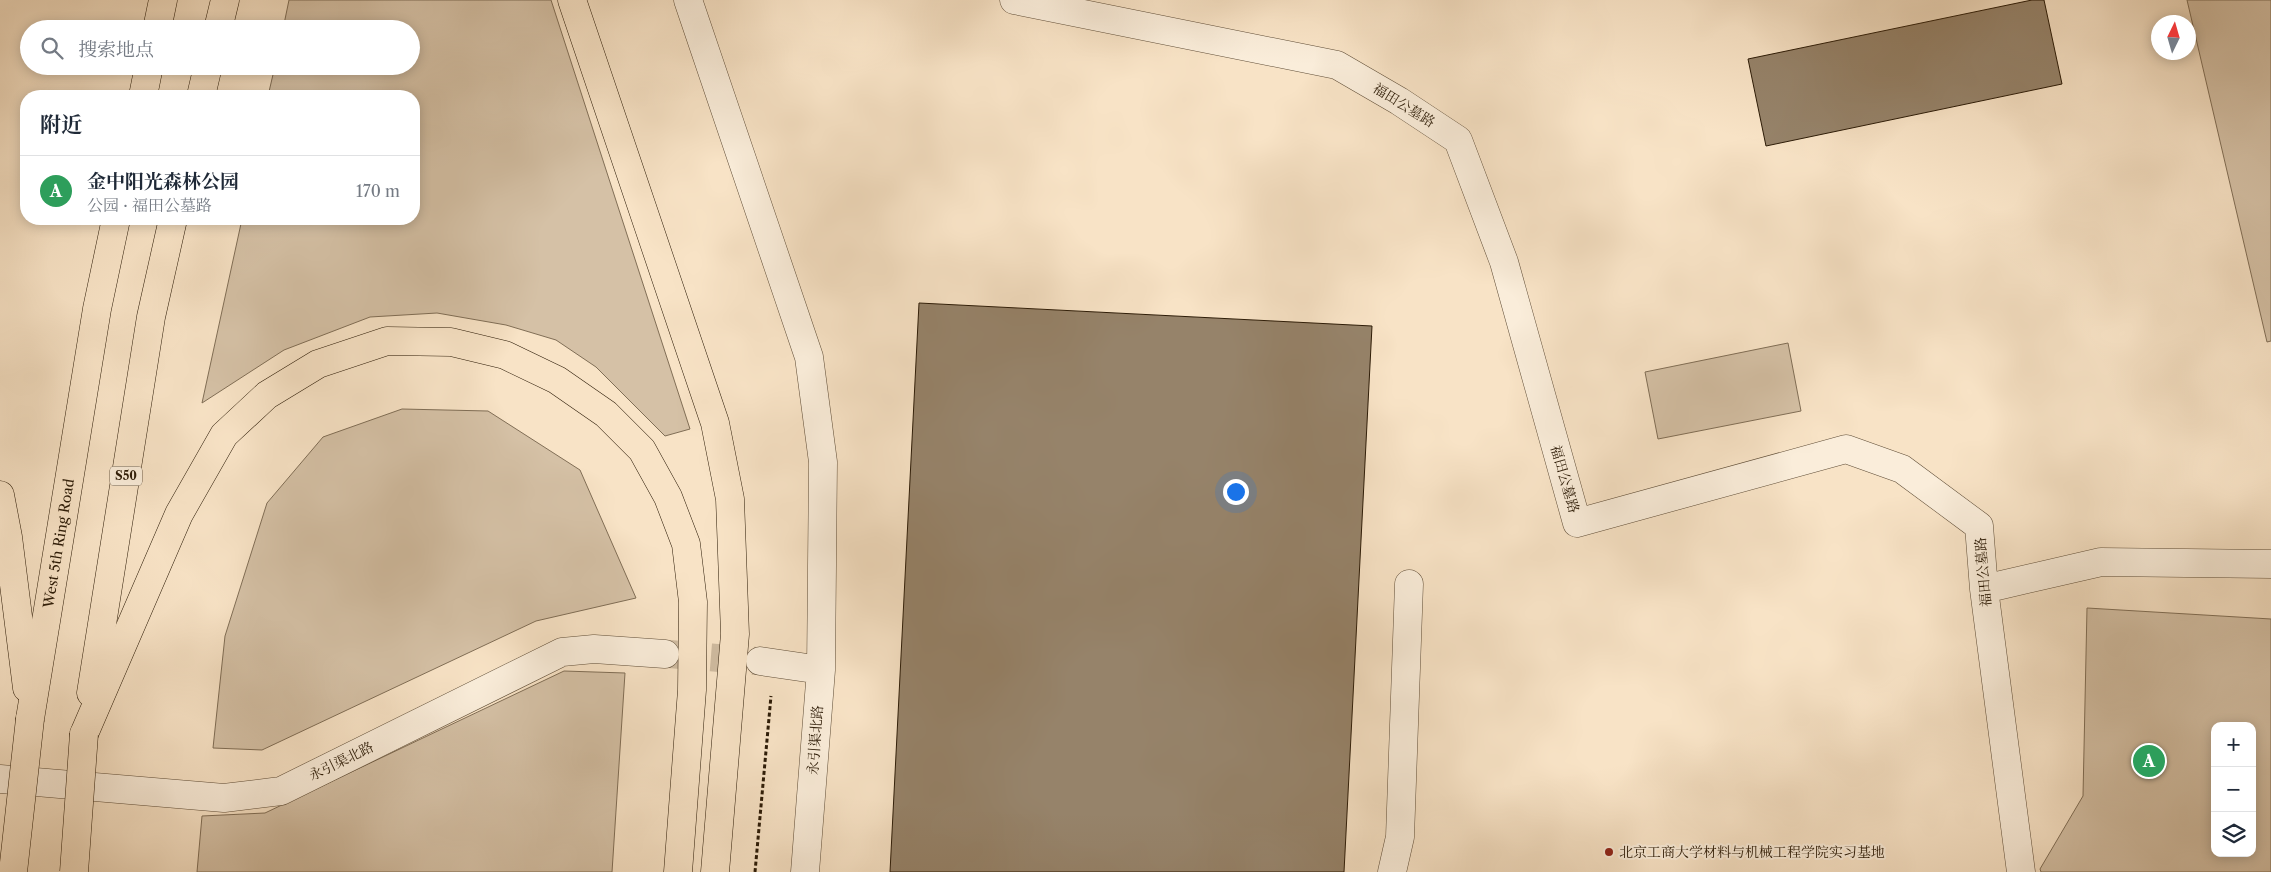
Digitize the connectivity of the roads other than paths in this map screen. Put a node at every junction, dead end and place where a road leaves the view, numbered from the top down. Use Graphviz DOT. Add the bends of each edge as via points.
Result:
graph roads {
  1 [pos="164,0"];
  2 [pos="225,0"];
  3 [pos="572,0"];
  4 [pos="688,0"];
  5 [pos="1014,0"];
  6 [pos="159,20"];
  7 [pos="220,20"];
  8 [pos="147,75"];
  9 [pos="206,75"];
  10 [pos="144,90"];
  11 [pos="202,90"];
  12 [pos="115,225"];
  13 [pos="173,225"];
  14 [pos="0,495"];
  15 [pos="2271,564"];
  16 [pos="1409,584"];
  17 [pos="1984,589"];
  18 [pos="665,654"];
  19 [pos="760,662"];
  20 [pos="820,670"];
  21 [pos="30,719"];
  22 [pos="84,734"];
  23 [pos="0,779"];
  24 [pos="13,872"];
  25 [pos="74,872"];
  26 [pos="678,872"];
  27 [pos="715,872"];
  28 [pos="805,872"];
  29 [pos="1392,872"];
  30 [pos="2021,872"];
  1 -- 6 [label="highway"];
  2 -- 7 [label="highway"];
  3 -- 27 [label="highway" via="715,423 730,499 735,634"];
  4 -- 20 [label="street, 永引渠北路" via="809,357 824,462"];
  5 -- 17 [label="street, 福田公墓路" via="1337,65 1458,140 1504,262 1578,523 1846,449 1902,469 1979,526"];
  8 -- 10 [label="highway"];
  9 -- 11 [label="highway"];
  12 -- 21 [label="highway, West 5th Ring Road" via="97,309"];
  13 -- 22 [label="highway, S50" via="151,317"];
  14 -- 21 [label="highway"];
  15 -- 17 [label="street" via="2101,562"];
  16 -- 29 [label="street" via="1400,837"];
  17 -- 30 [label="street, 福田公墓路"];
  18 -- 23 [label="street, 永引渠北路" via="594,649 562,652 281,791 224,798"];
  19 -- 20 [label="street"];
  20 -- 28 [label="street, 永引渠北路"];
  21 -- 24 [label="highway, West 5th Ring Road, bridge"];
  22 -- 25 [label="highway, S50, bridge"];
  22 -- 26 [label="highway" via="179,514 224,435 267,395 318,364 387,341 450,342 505,355 557,380 606,414 642,450 668,497 686,544 693,602 692,690"];
}
